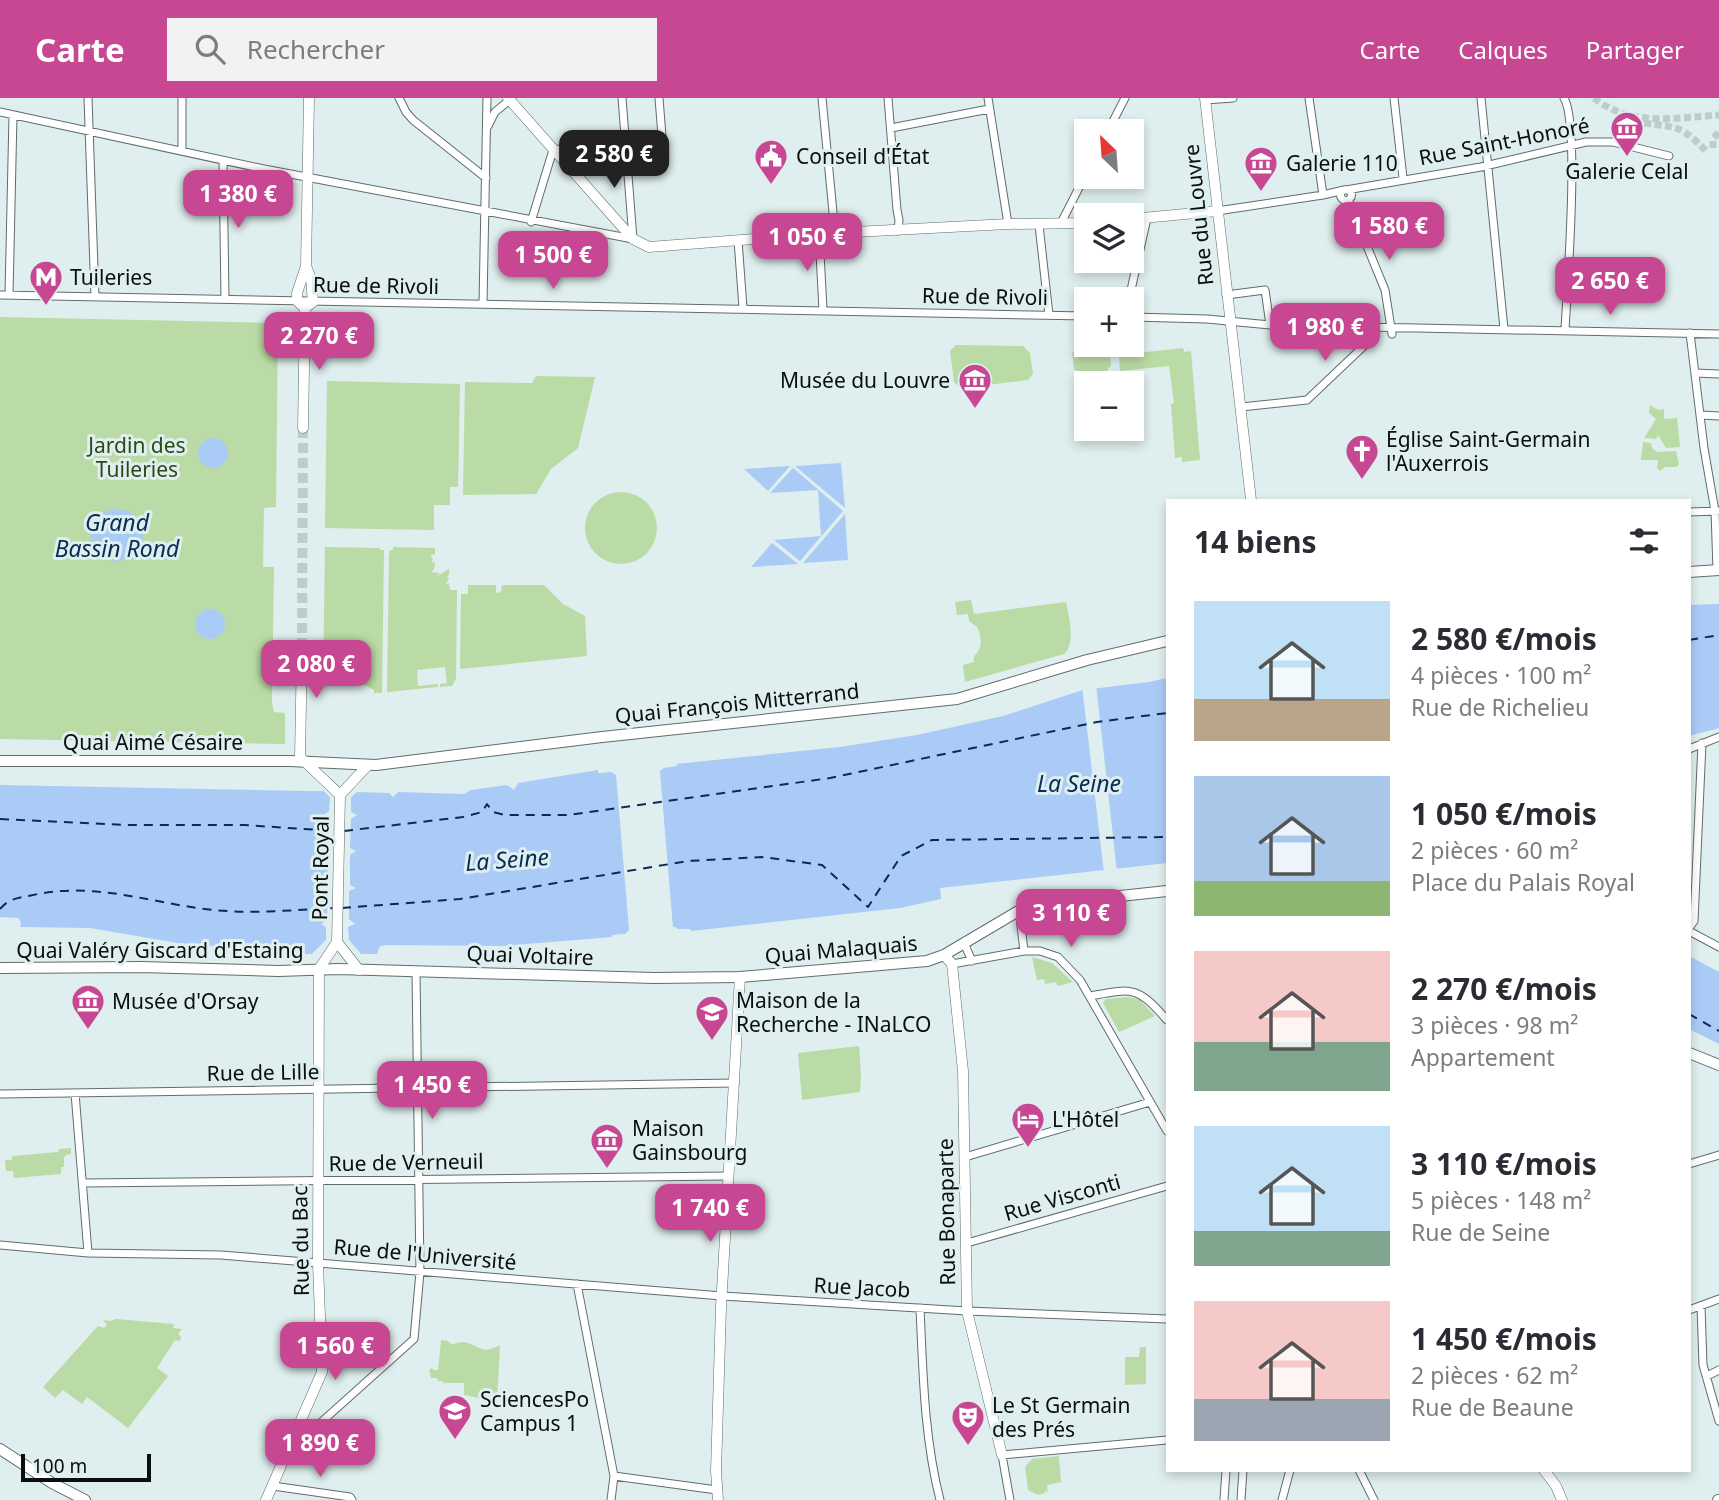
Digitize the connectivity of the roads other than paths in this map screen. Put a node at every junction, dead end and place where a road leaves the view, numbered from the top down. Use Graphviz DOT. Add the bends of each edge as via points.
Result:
graph roads {
  1 [pos="88,98"];
  2 [pos="182,98"];
  3 [pos="309,98"];
  4 [pos="399,98"];
  5 [pos="486,98"];
  6 [pos="622,98"];
  7 [pos="659,98"];
  8 [pos="822,98"];
  9 [pos="888,98"];
  10 [pos="988,98"];
  11 [pos="1125,98"];
  12 [pos="1233,98"];
  13 [pos="1309,98"];
  14 [pos="1394,98"];
  15 [pos="1481,98"];
  16 [pos="1564,98"];
  17 [pos="510,99"];
  18 [pos="1205,99"];
  19 [pos="989,109"];
  20 [pos="0,113"];
  21 [pos="13,115"];
  22 [pos="1114,119"];
  23 [pos="891,128"];
  24 [pos="486,130"];
  25 [pos="90,132"];
  26 [pos="626,139"];
  27 [pos="1572,144"];
  28 [pos="553,150"];
  29 [pos="182,151"];
  30 [pos="1669,156"];
  31 [pos="223,161"];
  32 [pos="1487,164"];
  33 [pos="308,178"];
  34 [pos="486,178"];
  35 [pos="1403,178"];
  36 [pos="1078,189"];
  37 [pos="1345,190"];
  38 [pos="1323,195"];
  39 [pos="0,196"];
  40 [pos="12,197"];
  41 [pos="1217,211"];
  42 [pos="485,213"];
  43 [pos="1144,218"];
  44 [pos="1147,218"];
  45 [pos="531,222"];
  46 [pos="1061,223"];
  47 [pos="1074,223"];
  48 [pos="1008,224"];
  49 [pos="1039,225"];
  50 [pos="898,231"];
  51 [pos="835,233"];
  52 [pos="819,234"];
  53 [pos="633,239"];
  54 [pos="738,240"];
  55 [pos="306,266"];
  56 [pos="1132,287"];
  57 [pos="0,295"];
  58 [pos="9,295"];
  59 [pos="1226,295"];
  60 [pos="95,297"];
  61 [pos="225,299"];
  62 [pos="305,304"];
  63 [pos="483,304"];
  64 [pos="743,308"];
  65 [pos="823,310"];
  66 [pos="1049,315"];
  67 [pos="1074,316"];
  68 [pos="1144,318"];
  69 [pos="1230,324"];
  70 [pos="1270,325"];
  71 [pos="1368,326"];
  72 [pos="1504,329"];
  73 [pos="1391,330"];
  74 [pos="1565,330"];
  75 [pos="1690,333"];
  76 [pos="1719,334"];
  77 [pos="1695,373"];
  78 [pos="1719,374"];
  79 [pos="1241,407"];
  80 [pos="1701,415"];
  81 [pos="1719,416"];
  82 [pos="303,428"];
  83 [pos="1251,499"];
  84 [pos="1717,511"];
  85 [pos="1691,512"];
  86 [pos="1718,570"];
  87 [pos="1691,572"];
  88 [pos="1166,641"];
  89 [pos="302,648"];
  90 [pos="1719,737"];
  91 [pos="1702,743"];
  92 [pos="1691,748"];
  93 [pos="0,761"];
  94 [pos="305,762"];
  95 [pos="369,765"];
  96 [pos="340,795"];
  97 [pos="1691,800"];
  98 [pos="1700,801"];
  99 [pos="1692,876"];
  100 [pos="1166,891"];
  101 [pos="1020,909"];
  102 [pos="1691,926"];
  103 [pos="1691,931"];
  104 [pos="337,942"];
  105 [pos="964,943"];
  106 [pos="1719,947"];
  107 [pos="1024,951"];
  108 [pos="944,955"];
  109 [pos="972,961"];
  110 [pos="952,964"];
  111 [pos="0,968"];
  112 [pos="319,970"];
  113 [pos="359,970"];
  114 [pos="416,971"];
  115 [pos="740,977"];
  116 [pos="1090,996"];
  117 [pos="1166,1019"];
  118 [pos="1691,1054"];
  119 [pos="1719,1065"];
  120 [pos="736,1083"];
  121 [pos="417,1087"];
  122 [pos="319,1089"];
  123 [pos="75,1093"];
  124 [pos="0,1094"];
  125 [pos="1150,1102"];
  126 [pos="1166,1128"];
  127 [pos="1719,1155"];
  128 [pos="965,1157"];
  129 [pos="1691,1163"];
  130 [pos="729,1176"];
  131 [pos="418,1179"];
  132 [pos="318,1181"];
  133 [pos="84,1184"];
  134 [pos="1166,1186"];
  135 [pos="967,1243"];
  136 [pos="0,1245"];
  137 [pos="88,1253"];
  138 [pos="318,1263"];
  139 [pos="420,1272"];
  140 [pos="577,1284"];
  141 [pos="722,1296"];
  142 [pos="1719,1298"];
  143 [pos="1701,1306"];
  144 [pos="920,1308"];
  145 [pos="1691,1309"];
  146 [pos="967,1311"];
  147 [pos="1166,1319"];
  148 [pos="1719,1370"];
  149 [pos="1707,1376"];
  150 [pos="1719,1421"];
  151 [pos="1166,1440"];
  152 [pos="0,1449"];
  153 [pos="288,1452"];
  154 [pos="1002,1455"];
  155 [pos="1226,1472"];
  156 [pos="1242,1472"];
  157 [pos="1289,1472"];
  158 [pos="1360,1472"];
  159 [pos="1546,1472"];
  160 [pos="614,1476"];
  161 [pos="273,1486"];
  162 [pos="718,1495"];
  163 [pos="72,1497"];
  164 [pos="85,1500"];
  165 [pos="266,1500"];
  166 [pos="352,1500"];
  167 [pos="611,1500"];
  168 [pos="940,1500"];
  169 [pos="1010,1500"];
  170 [pos="1224,1500"];
  171 [pos="1241,1500"];
  172 [pos="1282,1500"];
  173 [pos="1374,1500"];
  174 [pos="1562,1500"];
  1 -- 25 [label="street"];
  2 -- 29 [label="street"];
  3 -- 33 [label="street"];
  4 -- 34 [label="street" via="413,120"];
  5 -- 24 [label="street"];
  6 -- 26 [label="street"];
  7 -- 26 [label="street" via="662,135"];
  8 -- 51 [label="street"];
  9 -- 23 [label="street"];
  10 -- 19 [label="street"];
  11 -- 22 [label="street"];
  12 -- 18 [label="street"];
  13 -- 38 [label="street"];
  14 -- 35 [label="street"];
  15 -- 32 [label="street"];
  16 -- 27 [label="street"];
  17 -- 24 [label="street" via="491,117"];
  17 -- 28 [label="street"];
  18 -- 41 [label="street, Rue du Louvre"];
  19 -- 23 [label="street"];
  19 -- 48 [label="street"];
  20 -- 21 [label="street"];
  21 -- 25 [label="street"];
  21 -- 40 [label="street"];
  23 -- 50 [label="street"];
  24 -- 34 [label="street"];
  25 -- 29 [label="street"];
  25 -- 60 [label="street"];
  26 -- 28 [label="street"];
  26 -- 53 [label="street"];
  27 -- 30 [label="street, Rue Saint-Honoré" via="1613,142"];
  27 -- 32 [label="street, Rue Saint-Honoré"];
  27 -- 74 [label="street"];
  28 -- 45 [label="street"];
  28 -- 53 [label="street"];
  29 -- 31 [label="street"];
  31 -- 33 [label="street"];
  31 -- 61 [label="street"];
  32 -- 35 [label="street, Rue Saint-Honoré"];
  32 -- 72 [label="street"];
  33 -- 42 [label="street"];
  33 -- 55 [label="street"];
  34 -- 42 [label="street"];
  35 -- 37 [label="street, Rue Saint-Honoré"];
  36 -- 46 [label="street"];
  37 -- 38 [label="street, Rue Saint-Honoré"];
  37 -- 73 [label="street" via="1341,198 1348,200 1385,290"];
  38 -- 41 [label="street, Rue Saint-Honoré"];
  39 -- 40 [label="street"];
  40 -- 58 [label="street"];
  41 -- 44 [label="street, Rue Saint-Honoré"];
  41 -- 59 [label="street, Rue du Louvre"];
  42 -- 45 [label="street"];
  42 -- 63 [label="street"];
  43 -- 44 [label="street, Rue Saint-Honoré"];
  44 -- 56 [label="street"];
  45 -- 53 [label="street"];
  46 -- 47 [label="street"];
  46 -- 49 [label="street"];
  48 -- 49 [label="street"];
  48 -- 50 [label="street"];
  49 -- 66 [label="street"];
  50 -- 51 [label="street"];
  51 -- 52 [label="street"];
  52 -- 54 [label="street"];
  52 -- 65 [label="street"];
  53 -- 54 [label="street" via="649,247"];
  54 -- 64 [label="street"];
  55 -- 62 [label="street" via="300,279"];
  55 -- 62 [label="street" via="312,279"];
  57 -- 58 [label="street, Rue de Rivoli"];
  58 -- 60 [label="street, Rue de Rivoli"];
  59 -- 69 [label="street, Rue du Louvre"];
  59 -- 70 [label="street" via="1265,290"];
  60 -- 61 [label="street, Rue de Rivoli"];
  61 -- 62 [label="street, Rue de Rivoli"];
  62 -- 63 [label="street, Rue de Rivoli"];
  62 -- 82 [label="street"];
  63 -- 64 [label="street, Rue de Rivoli"];
  64 -- 65 [label="street, Rue de Rivoli"];
  65 -- 66 [label="street, Rue de Rivoli"];
  66 -- 67 [label="street, Rue de Rivoli"];
  68 -- 69 [label="street"];
  69 -- 70 [label="street"];
  69 -- 79 [label="street, Rue du Louvre"];
  70 -- 71 [label="street"];
  71 -- 73 [label="street"];
  71 -- 79 [label="street" via="1366,344 1307,400"];
  72 -- 73 [label="street"];
  72 -- 74 [label="street"];
  74 -- 75 [label="street"];
  75 -- 76 [label="street"];
  75 -- 77 [label="street"];
  77 -- 78 [label="street"];
  77 -- 80 [label="street"];
  79 -- 83 [label="street, Rue du Louvre"];
  80 -- 81 [label="street"];
  80 -- 84 [label="street"];
  84 -- 85 [label="street"];
  84 -- 86 [label="street"];
  86 -- 87 [label="main road"];
  88 -- 95 [label="main road, Quai François Mitterrand" via="957,699"];
  89 -- 94 [label="street" via="300,757"];
  90 -- 91 [label="street"];
  91 -- 92 [label="street"];
  91 -- 98 [label="street"];
  93 -- 94 [label="main road, Quai Aimé Césaire"];
  94 -- 95 [label="main road, Quai François Mitterrand"];
  94 -- 96 [label="street, Pont Royal"];
  95 -- 96 [label="street, Pont Royal"];
  96 -- 104 [label="street, Pont Royal"];
  97 -- 98 [label="street"];
  98 -- 99 [label="street"];
  99 -- 102 [label="street"];
  100 -- 101 [label="main road"];
  101 -- 105 [label="main road, Quai Malaquais"];
  101 -- 107 [label="street"];
  103 -- 106 [label="street"];
  104 -- 112 [label="street, Pont Royal"];
  104 -- 113 [label="street, Pont Royal"];
  105 -- 108 [label="main road, Quai Malaquais"];
  105 -- 109 [label="street"];
  107 -- 109 [label="street"];
  107 -- 116 [label="street" via="1058,957 1076,973"];
  108 -- 110 [label="street, Quai Malaquais"];
  108 -- 115 [label="main road, Quai Malaquais" via="927,961"];
  109 -- 110 [label="street"];
  110 -- 128 [label="street, Rue Bonaparte" via="963,1071"];
  111 -- 112 [label="main road, Quai Valéry Giscard d'Estaing"];
  112 -- 113 [label="main road, Quai Voltaire"];
  112 -- 122 [label="street, Rue du Bac"];
  113 -- 114 [label="main road, Quai Voltaire"];
  114 -- 115 [label="main road, Quai Voltaire"];
  114 -- 121 [label="street"];
  115 -- 120 [label="street"];
  116 -- 117 [label="street" via="1137,992"];
  116 -- 125 [label="street"];
  118 -- 119 [label="main road"];
  120 -- 121 [label="street, Rue de Lille"];
  120 -- 130 [label="street"];
  121 -- 122 [label="street, Rue de Lille"];
  121 -- 131 [label="street"];
  122 -- 123 [label="street, Rue de Lille"];
  122 -- 132 [label="street, Rue du Bac"];
  123 -- 124 [label="street, Rue de Lille"];
  123 -- 133 [label="street"];
  125 -- 126 [label="street"];
  125 -- 128 [label="street"];
  127 -- 129 [label="street"];
  128 -- 135 [label="street, Rue Bonaparte"];
  130 -- 131 [label="street, Rue de Verneuil"];
  130 -- 141 [label="street"];
  131 -- 132 [label="street, Rue de Verneuil"];
  131 -- 139 [label="street"];
  132 -- 133 [label="street, Rue de Verneuil"];
  132 -- 138 [label="street, Rue du Bac"];
  133 -- 137 [label="street"];
  134 -- 135 [label="street, Rue Visconti"];
  135 -- 146 [label="street, Rue Bonaparte"];
  136 -- 137 [label="street, Rue de l'Université"];
  137 -- 138 [label="street, Rue de l'Université" via="221,1255"];
  138 -- 139 [label="street, Rue de l'Université"];
  138 -- 153 [label="street, Rue du Bac" via="322,1372"];
  139 -- 140 [label="street, Rue de l'Université"];
  139 -- 153 [label="street" via="414,1339"];
  140 -- 141 [label="street, Rue de l'Université"];
  140 -- 160 [label="street"];
  141 -- 144 [label="street, Rue Jacob"];
  141 -- 162 [label="street"];
  142 -- 143 [label="street"];
  143 -- 145 [label="street"];
  143 -- 149 [label="street"];
  144 -- 146 [label="street, Rue Jacob"];
  144 -- 168 [label="street" via="926,1426"];
  146 -- 147 [label="street, Rue Jacob"];
  146 -- 154 [label="street, Rue Bonaparte"];
  148 -- 149 [label="street"];
  149 -- 150 [label="street"];
  151 -- 154 [label="street"];
  152 -- 163 [label="main road"];
  153 -- 161 [label="street, Rue du Bac"];
  154 -- 169 [label="street"];
  155 -- 170 [label="street"];
  156 -- 171 [label="street"];
  157 -- 172 [label="street"];
  158 -- 173 [label="street"];
  159 -- 174 [label="street"];
  160 -- 162 [label="street"];
  160 -- 167 [label="street"];
  161 -- 165 [label="street, Rue du Bac"];
  161 -- 166 [label="street"];
  163 -- 164 [label="main road"];
}
